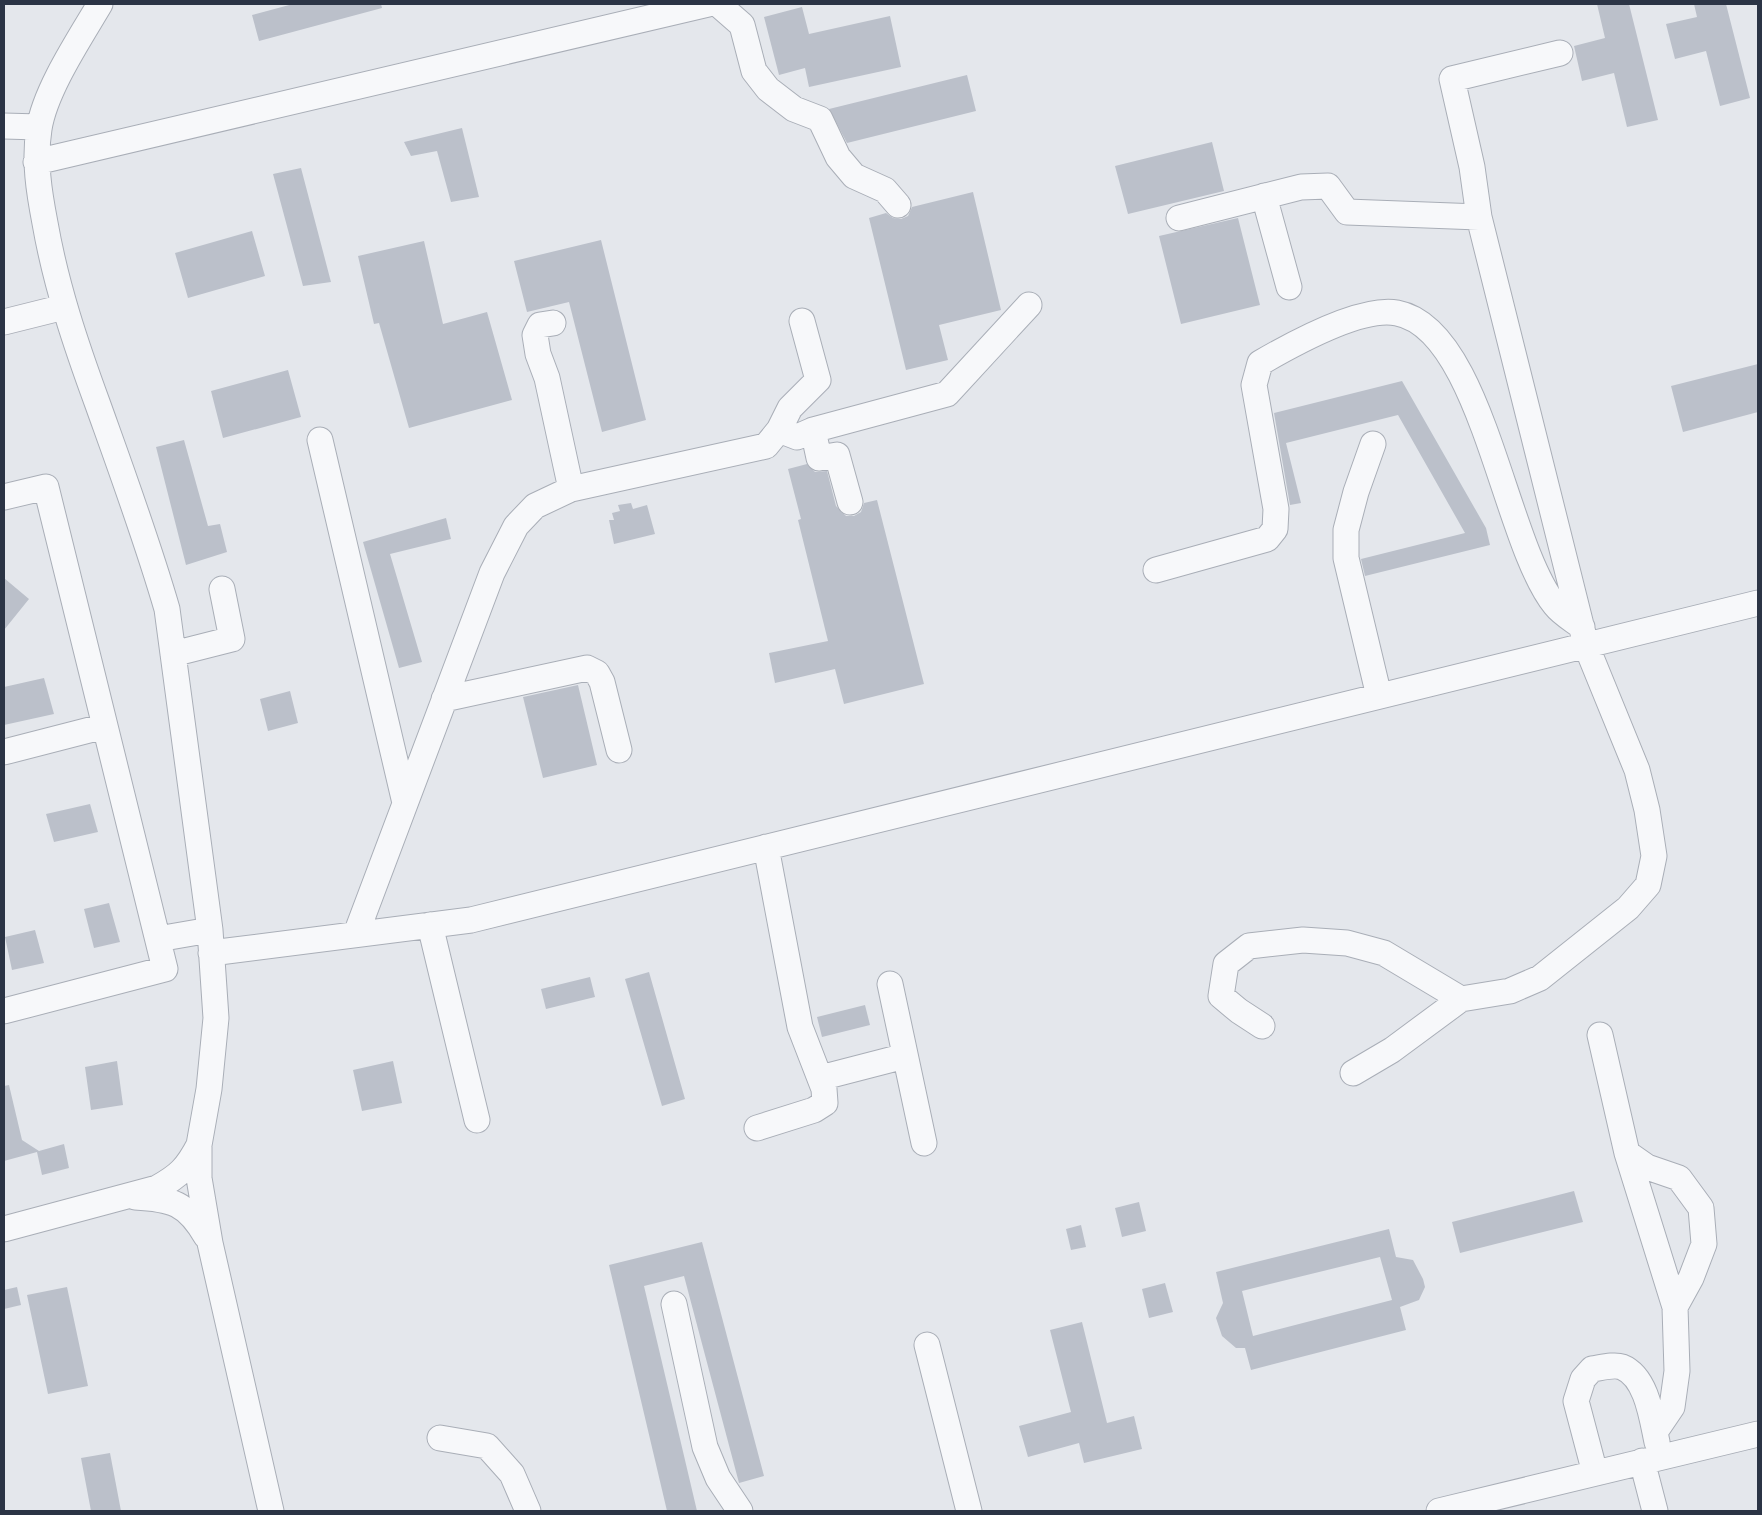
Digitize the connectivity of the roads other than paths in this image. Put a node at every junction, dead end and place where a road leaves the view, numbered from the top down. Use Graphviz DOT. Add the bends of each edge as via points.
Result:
graph roads {
  1 [pos="100,4"];
  2 [pos="708,4"];
  3 [pos="718,4"];
  4 [pos="1560,53"];
  5 [pos="4,126"];
  6 [pos="39,127"];
  7 [pos="36,162"];
  8 [pos="1264,196"];
  9 [pos="898,205"];
  10 [pos="1479,217"];
  11 [pos="1179,218"];
  12 [pos="1289,287"];
  13 [pos="1029,305"];
  14 [pos="64,306"];
  15 [pos="802,321"];
  16 [pos="4,322"];
  17 [pos="553,323"];
  18 [pos="779,430"];
  19 [pos="813,430"];
  20 [pos="320,440"];
  21 [pos="1373,444"];
  22 [pos="571,489"];
  23 [pos="4,497"];
  24 [pos="850,502"];
  25 [pos="1156,570"];
  26 [pos="222,589"];
  27 [pos="1758,602"];
  28 [pos="1584,636"];
  29 [pos="173,654"];
  30 [pos="1380,696"];
  31 [pos="444,698"];
  32 [pos="105,726"];
  33 [pos="619,750"];
  34 [pos="4,752"];
  35 [pos="405,802"];
  36 [pos="766,847"];
  37 [pos="430,925"];
  38 [pos="356,934"];
  39 [pos="158,939"];
  40 [pos="210,941"];
  41 [pos="890,984"];
  42 [pos="1461,998"];
  43 [pos="4,1011"];
  44 [pos="1262,1026"];
  45 [pos="1600,1035"];
  46 [pos="905,1056"];
  47 [pos="1353,1073"];
  48 [pos="820,1078"];
  49 [pos="478,1120"];
  50 [pos="757,1128"];
  51 [pos="924,1143"];
  52 [pos="199,1145"];
  53 [pos="1627,1154"];
  54 [pos="130,1197"];
  55 [pos="4,1229"];
  56 [pos="210,1243"];
  57 [pos="674,1304"];
  58 [pos="1675,1307"];
  59 [pos="927,1344"];
  60 [pos="1655,1432"];
  61 [pos="1758,1434"];
  62 [pos="440,1438"];
  63 [pos="1651,1459"];
  64 [pos="1595,1473"];
  65 [pos="271,1511"];
  66 [pos="528,1511"];
  67 [pos="740,1511"];
  68 [pos="970,1511"];
  69 [pos="1439,1511"];
  70 [pos="1655,1511"];
  1 -- 6 [label="street" via="66,64"];
  2 -- 7 [label="street"];
  3 -- 9 [label="street" via="742,26 754,71 768,89 794,109 820,119 838,157 854,176 885,190"];
  4 -- 10 [label="street" via="1452,79 1472,167"];
  5 -- 6 [label="street"];
  6 -- 7 [label="street"];
  7 -- 14 [label="street" via="52,265"];
  8 -- 10 [label="street" via="1301,187 1328,186 1347,212"];
  8 -- 11 [label="street"];
  8 -- 12 [label="street"];
  10 -- 28 [label="street"];
  13 -- 19 [label="street" via="947,394"];
  14 -- 16 [label="street"];
  14 -- 29 [label="street" via="154,565 167,609"];
  15 -- 18 [label="street" via="818,380 790,408"];
  17 -- 22 [label="street" via="540,324 535,335"];
  18 -- 19 [label="street" via="797,437"];
  18 -- 22 [label="street" via="766,446"];
  19 -- 24 [label="street" via="819,458 837,455"];
  20 -- 35 [label="street"];
  21 -- 30 [label="street" via="1346,530 1346,558"];
  22 -- 31 [label="street" via="535,506 516,526 492,573"];
  23 -- 32 [label="street" via="46,487"];
  25 -- 28 [label="street" via="1267,539 1275,529 1276,509 1254,384 1260,363 1285,348 1352,319 1396,313 1413,318 1429,330 1449,354 1472,396 1535,570 1556,606"];
  26 -- 29 [label="street" via="232,639"];
  27 -- 28 [label="street"];
  28 -- 30 [label="street"];
  28 -- 42 [label="street" via="1637,770 1654,856 1648,885 1628,908 1540,978 1510,991"];
  29 -- 40 [label="street"];
  30 -- 36 [label="street"];
  31 -- 33 [label="street" via="587,668 597,673 602,682"];
  31 -- 35 [label="street"];
  32 -- 34 [label="street"];
  32 -- 39 [label="street"];
  35 -- 38 [label="street"];
  36 -- 37 [label="street" via="471,920"];
  36 -- 48 [label="street" via="800,1027"];
  37 -- 38 [label="street"];
  37 -- 49 [label="street"];
  38 -- 40 [label="street"];
  39 -- 40 [label="street"];
  39 -- 43 [label="street" via="165,969"];
  40 -- 52 [label="street" via="216,1018"];
  41 -- 46 [label="street"];
  42 -- 44 [label="street" via="1384,953 1347,943 1303,940 1249,946 1226,964 1221,996"];
  42 -- 47 [label="street" via="1392,1050"];
  45 -- 53 [label="street"];
  46 -- 48 [label="street"];
  46 -- 51 [label="street"];
  48 -- 50 [label="street" via="825,1103 814,1110"];
  52 -- 54 [label="street" via="189,1164 176,1178"];
  52 -- 56 [label="street" via="199,1178"];
  53 -- 58 [label="street"];
  53 -- 58 [label="street" via="1646,1167 1679,1178 1701,1208 1704,1244"];
  54 -- 55 [label="street"];
  54 -- 56 [label="street" via="159,1199 180,1206 196,1218"];
  56 -- 65 [label="street"];
  57 -- 67 [label="street" via="705,1447 718,1478"];
  58 -- 60 [label="street" via="1677,1371 1672,1407"];
  59 -- 68 [label="street"];
  60 -- 63 [label="street"];
  60 -- 64 [label="street" via="1648,1400 1633,1374 1621,1367 1592,1369 1583,1379 1576,1401"];
  61 -- 63 [label="street"];
  62 -- 66 [label="street" via="487,1446 512,1474"];
  63 -- 64 [label="street"];
  63 -- 70 [label="street"];
  64 -- 69 [label="street"];
}
